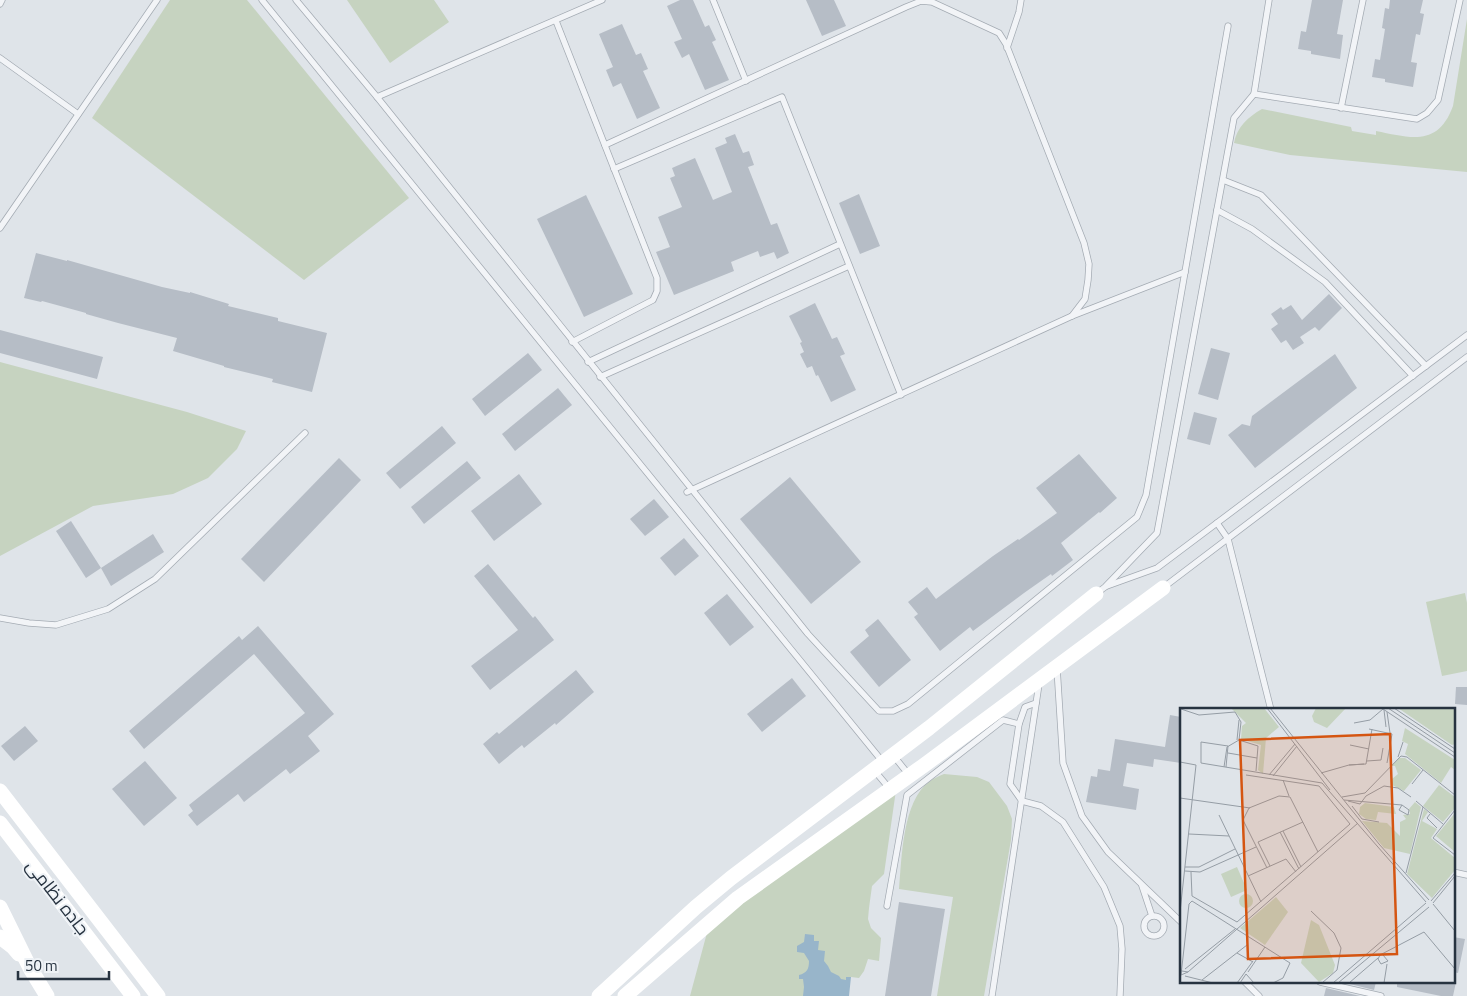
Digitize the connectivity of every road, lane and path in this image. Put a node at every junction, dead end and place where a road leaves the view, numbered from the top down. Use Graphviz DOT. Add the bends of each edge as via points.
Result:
graph roads {
  1 [pos="2,0"];
  2 [pos="157,0"];
  3 [pos="262,0"];
  4 [pos="296,0"];
  5 [pos="602,0"];
  6 [pos="713,0"];
  7 [pos="1021,0"];
  8 [pos="1269,0"];
  9 [pos="1363,0"];
  10 [pos="1460,0"];
  11 [pos="0,4"];
  12 [pos="556,20"];
  13 [pos="1228,26"];
  14 [pos="1007,48"];
  15 [pos="0,58"];
  16 [pos="746,80"];
  17 [pos="1254,94"];
  18 [pos="377,96"];
  19 [pos="1341,108"];
  20 [pos="78,114"];
  21 [pos="605,145"];
  22 [pos="614,169"];
  23 [pos="1223,180"];
  24 [pos="1217,210"];
  25 [pos="0,228"];
  26 [pos="840,244"];
  27 [pos="849,266"];
  28 [pos="1185,272"];
  29 [pos="1072,316"];
  30 [pos="1467,336"];
  31 [pos="572,342"];
  32 [pos="1467,357"];
  33 [pos="588,362"];
  34 [pos="1426,366"];
  35 [pos="1413,376"];
  36 [pos="600,377"];
  37 [pos="901,395"];
  38 [pos="306,434"];
  39 [pos="690,491"];
  40 [pos="1216,523"];
  41 [pos="1228,539"];
  42 [pos="1163,588"];
  43 [pos="1100,591"];
  44 [pos="0,618"];
  45 [pos="1057,666"];
  46 [pos="1040,679"];
  47 [pos="1036,703"];
  48 [pos="1270,708"];
  49 [pos="1019,724"];
  50 [pos="883,763"];
  51 [pos="909,776"];
  52 [pos="891,789"];
  53 [pos="0,791"];
  54 [pos="1022,801"];
  55 [pos="0,823"];
  56 [pos="33,834"];
  57 [pos="18,846"];
  58 [pos="1454,872"];
  59 [pos="1467,875"];
  60 [pos="1141,884"];
  61 [pos="887,906"];
  62 [pos="0,907"];
  63 [pos="1152,916"];
  64 [pos="1180,921"];
  65 [pos="0,937"];
  66 [pos="30,968"];
  67 [pos="1247,984"];
  68 [pos="1329,984"];
  69 [pos="47,996"];
  70 [pos="133,996"];
  71 [pos="158,996"];
  72 [pos="599,996"];
  73 [pos="625,996"];
  74 [pos="992,996"];
  75 [pos="1120,996"];
  76 [pos="1259,996"];
  77 [pos="1381,996"];
  1 -- 11 [label="lane"];
  2 -- 20 [label="lane"];
  3 -- 50 [label="lane"];
  4 -- 18 [label="lane"];
  5 -- 12 [label="lane"];
  6 -- 16 [label="lane"];
  7 -- 14 [label="lane"];
  8 -- 17 [label="lane"];
  9 -- 19 [label="lane"];
  10 -- 19 [label="lane" via="1438,100 1427,114 1417,119"];
  12 -- 18 [label="lane"];
  12 -- 21 [label="lane"];
  13 -- 28 [label="lane"];
  14 -- 16 [label="lane" via="999,33 932,2 921,1"];
  14 -- 29 [label="lane" via="1084,243 1089,264 1084,299"];
  15 -- 20 [label="lane"];
  16 -- 21 [label="lane"];
  17 -- 19 [label="lane"];
  17 -- 23 [label="lane" via="1234,118"];
  18 -- 31 [label="lane"];
  20 -- 25 [label="lane"];
  21 -- 22 [label="lane"];
  22 -- 26 [label="lane" via="782,97"];
  22 -- 31 [label="lane" via="657,278 657,291 653,300"];
  23 -- 24 [label="lane"];
  23 -- 34 [label="lane" via="1261,195"];
  24 -- 35 [label="lane" via="1252,229 1325,282"];
  24 -- 43 [label="lane" via="1157,533"];
  26 -- 27 [label="lane"];
  26 -- 33 [label="lane"];
  27 -- 36 [label="lane"];
  27 -- 37 [label="lane"];
  28 -- 29 [label="lane"];
  28 -- 39 [label="lane" via="1146,495 1138,516 908,704 893,711 879,711 808,634"];
  29 -- 37 [label="lane"];
  30 -- 34 [label="lane"];
  31 -- 33 [label="lane"];
  32 -- 41 [label="lane"];
  33 -- 36 [label="lane"];
  34 -- 35 [label="lane"];
  35 -- 40 [label="lane"];
  36 -- 39 [label="lane"];
  37 -- 39 [label="lane"];
  38 -- 44 [label="lane" via="155,578 108,610 56,625"];
  40 -- 41 [label="lane"];
  40 -- 43 [label="lane" via="1157,568"];
  41 -- 42 [label="lane"];
  41 -- 48 [label="lane"];
  42 -- 45 [label="street"];
  43 -- 50 [label="street"];
  45 -- 46 [label="street"];
  45 -- 60 [label="lane" via="1063,763 1082,816 1108,852"];
  46 -- 47 [label="lane"];
  46 -- 51 [label="street"];
  47 -- 49 [label="lane" via="1025,707"];
  47 -- 54 [label="lane"];
  49 -- 54 [label="lane" via="1010,784"];
  49 -- 61 [label="lane" via="1003,720 907,795"];
  50 -- 51 [label="lane"];
  50 -- 52 [label="lane"];
  50 -- 72 [label="street" via="731,878"];
  51 -- 52 [label="street"];
  52 -- 73 [label="street" via="738,898"];
  53 -- 56 [label="street"];
  54 -- 74 [label="lane"];
  54 -- 75 [label="lane" via="1040,806 1063,822 1104,887 1120,926"];
  55 -- 57 [label="street, جاده نظامی"];
  56 -- 57 [label="street"];
  56 -- 71 [label="street"];
  57 -- 70 [label="street, جاده نظامی"];
  58 -- 59 [label="lane"];
  60 -- 63 [label="lane"];
  60 -- 64 [label="lane"];
  62 -- 66 [label="street"];
  65 -- 66 [label="street"];
  66 -- 69 [label="street"];
  67 -- 76 [label="lane"];
  68 -- 77 [label="lane"];
}
